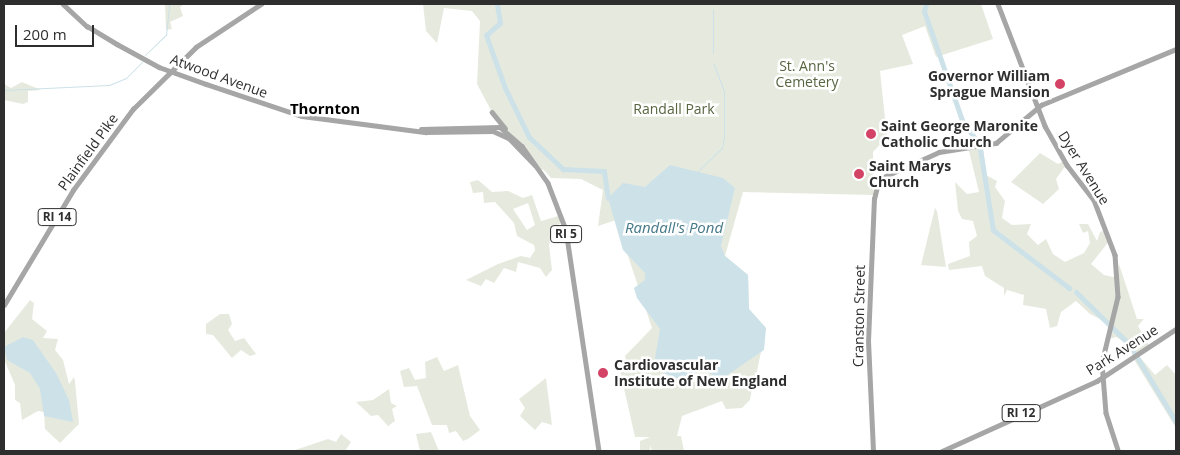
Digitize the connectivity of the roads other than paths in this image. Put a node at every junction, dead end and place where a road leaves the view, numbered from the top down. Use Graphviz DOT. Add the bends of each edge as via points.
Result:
graph roads {
  1 [pos="63,4"];
  2 [pos="998,4"];
  3 [pos="260,5"];
  4 [pos="1176,49"];
  5 [pos="169,71"];
  6 [pos="1038,106"];
  7 [pos="488,125"];
  8 [pos="414,130"];
  9 [pos="509,132"];
  10 [pos="536,165"];
  11 [pos="4,306"];
  12 [pos="1176,329"];
  13 [pos="1102,363"];
  14 [pos="1115,370"];
  15 [pos="1103,378"];
  16 [pos="599,451"];
  17 [pos="873,451"];
  18 [pos="942,451"];
  19 [pos="1118,451"];
  1 -- 5 [label="main road, Atwood Avenue / RI 5" via="96,32"];
  2 -- 6 [label="main road, Dyer Avenue"];
  3 -- 5 [label="main road, RI 14" via="208,38"];
  4 -- 6 [label="main road"];
  5 -- 8 [label="main road, Atwood Avenue / RI 5" via="297,115"];
  5 -- 11 [label="main road, Plainfield Pike / RI 14" via="133,109 89,167"];
  6 -- 13 [label="main road, Dyer Avenue" via="1061,157 1094,200 1118,274"];
  6 -- 17 [label="main road, Cranston Street" via="999,142 939,152 877,182 868,342"];
  7 -- 8 [label="main road, Atwood Avenue / RI 5"];
  7 -- 9 [label="main road, Atwood Avenue / RI 5"];
  7 -- 9 [label="main road" via="493,120 492,112"];
  8 -- 10 [label="main road, Atwood Avenue / RI 5" via="497,132"];
  9 -- 10 [label="main road, Atwood Avenue / RI 5"];
  10 -- 16 [label="main road, Atwood Avenue / RI 5" via="552,190 565,225"];
  12 -- 14 [label="main road, Park Avenue / RI 12"];
  13 -- 14 [label="main road" via="1107,369"];
  13 -- 15 [label="main road, Dyer Avenue"];
  14 -- 15 [label="main road, Park Avenue / RI 12"];
  15 -- 18 [label="main road, Park Avenue / RI 12"];
  15 -- 19 [label="main road, Dyer Avenue" via="1108,424"];
}
